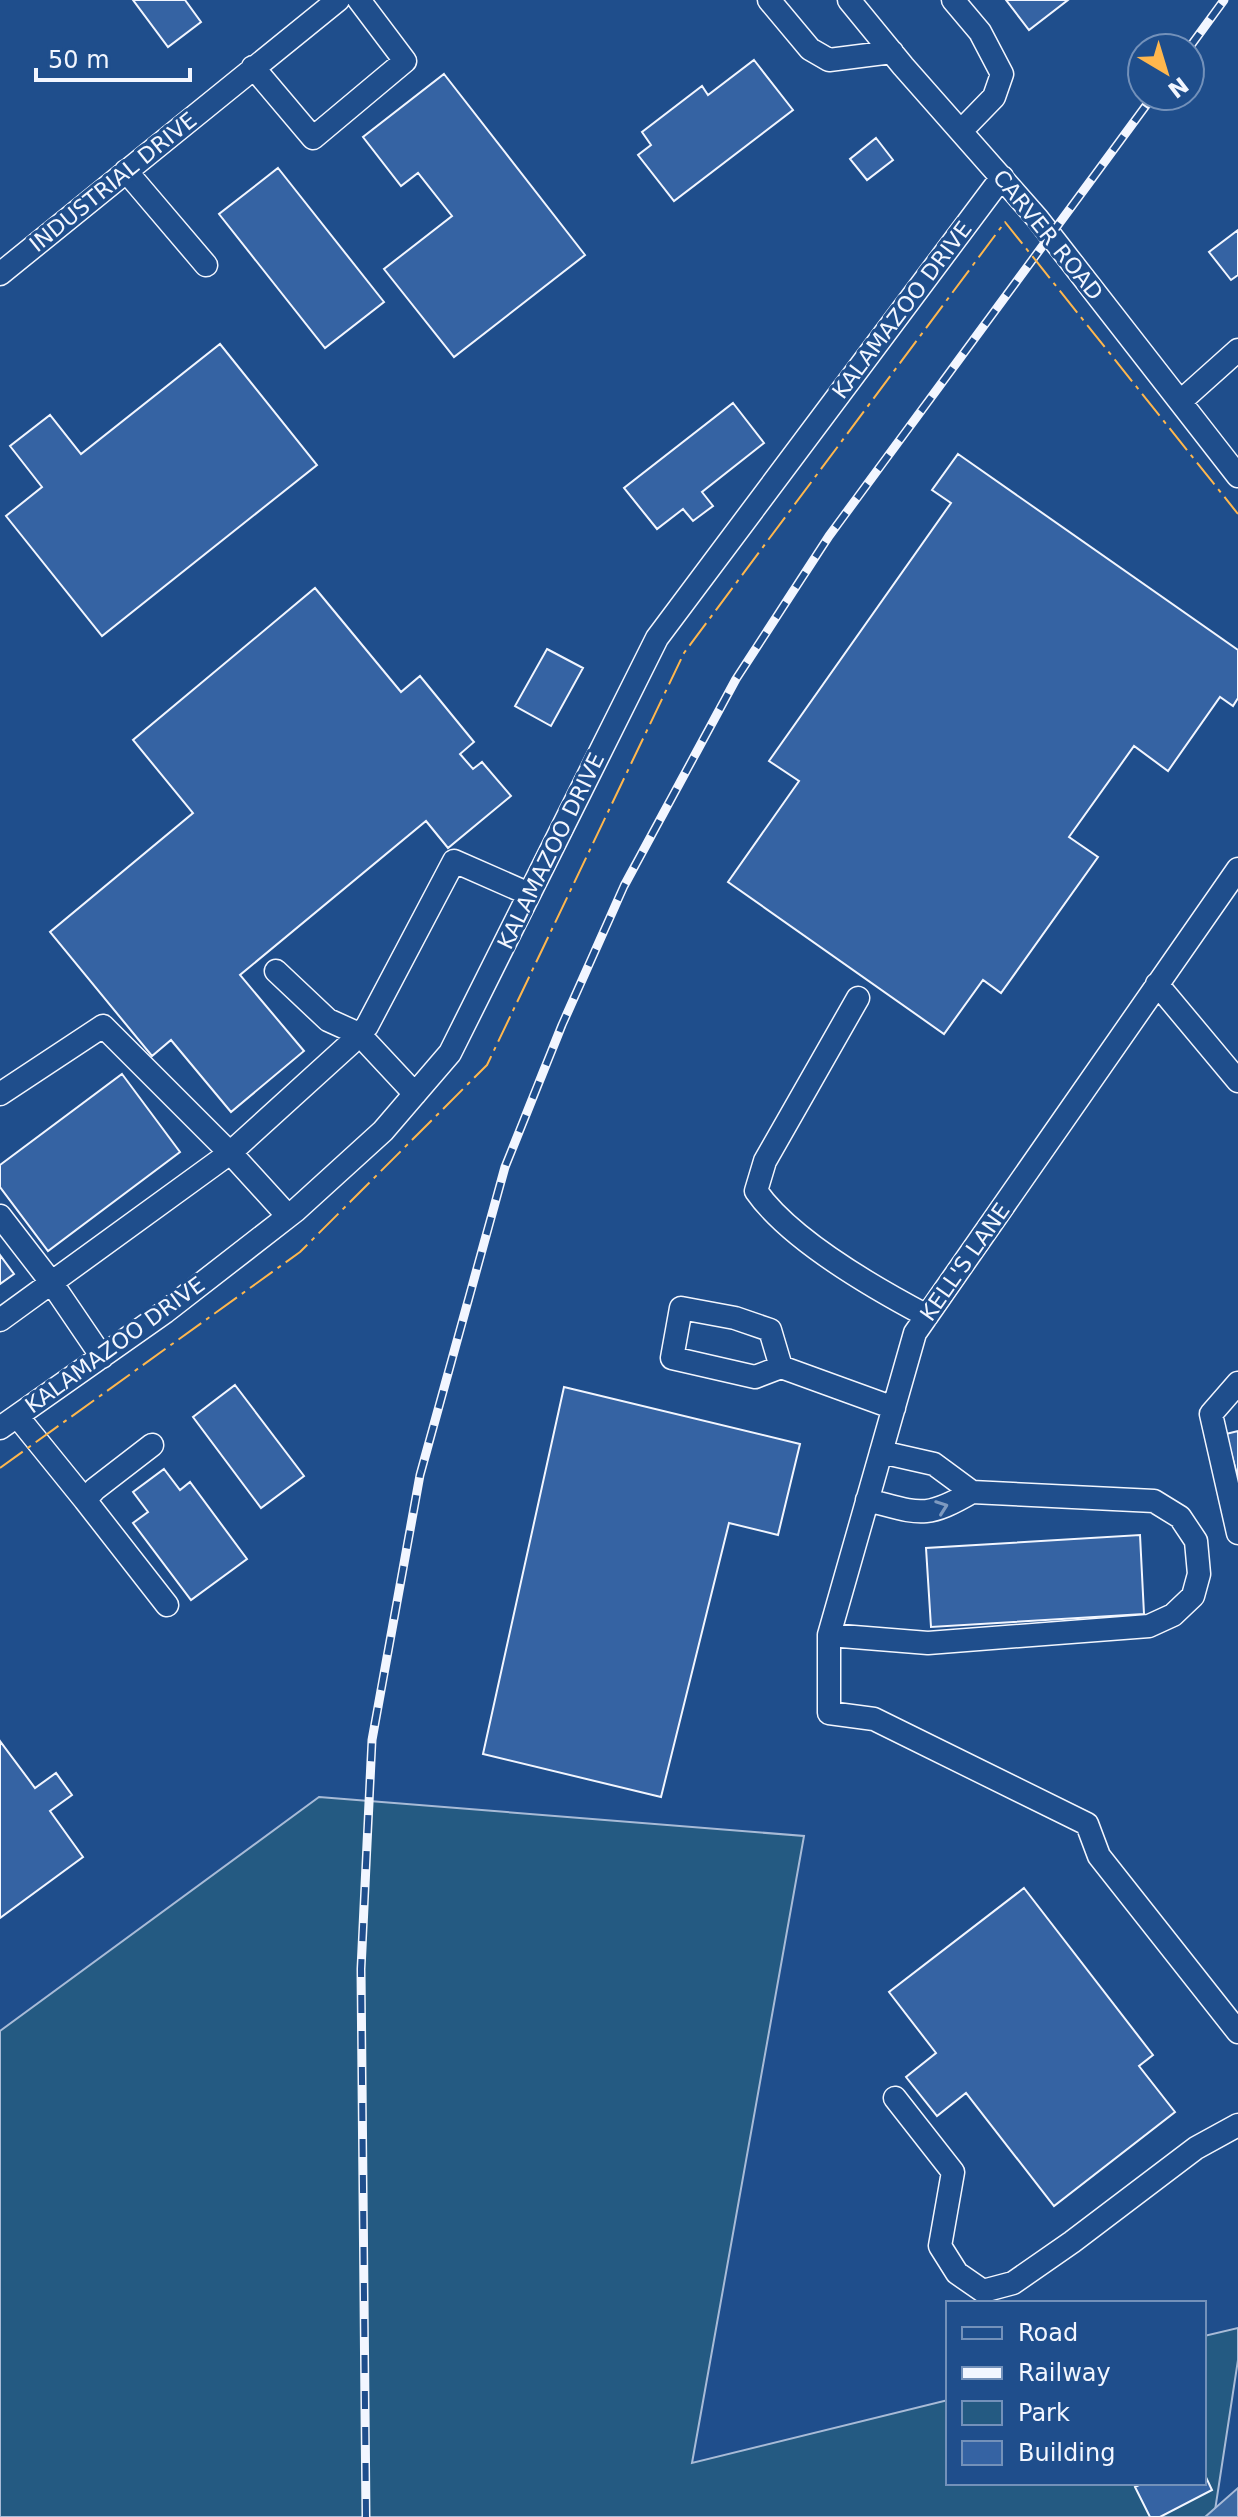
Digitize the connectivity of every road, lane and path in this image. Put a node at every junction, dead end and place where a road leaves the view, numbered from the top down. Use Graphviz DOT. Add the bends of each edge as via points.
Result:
graph roads {
  1 [pos="338,0"];
  2 [pos="359,0"];
  3 [pos="769,0"];
  4 [pos="849,0"];
  5 [pos="953,0"];
  6 [pos="892,52"];
  7 [pos="253,67"];
  8 [pos="961,131"];
  9 [pos="126,171"];
  10 [pos="1002,177"];
  11 [pos="206,265"];
  12 [pos="0,274"];
  13 [pos="1238,350"];
  14 [pos="1181,401"];
  15 [pos="1238,476"];
  16 [pos="1238,869"];
  17 [pos="529,894"];
  18 [pos="276,971"];
  19 [pos="1157,984"];
  20 [pos="858,998"];
  21 [pos="359,1034"];
  22 [pos="1238,1081"];
  23 [pos="0,1094"];
  24 [pos="415,1094"];
  25 [pos="230,1153"];
  26 [pos="0,1216"];
  27 [pos="288,1216"];
  28 [pos="51,1282"];
  29 [pos="927,1316"];
  30 [pos="0,1320"];
  31 [pos="102,1357"];
  32 [pos="781,1367"];
  33 [pos="1238,1383"];
  34 [pos="894,1408"];
  35 [pos="9,1422"];
  36 [pos="152,1445"];
  37 [pos="881,1452"];
  38 [pos="972,1492"];
  39 [pos="85,1500"];
  40 [pos="867,1500"];
  41 [pos="1238,1533"];
  42 [pos="167,1605"];
  43 [pos="829,1635"];
  44 [pos="1238,2032"];
  45 [pos="895,2098"];
  46 [pos="1238,2125"];
  1 -- 7 [label="street, INDUSTRIAL DRIVE"];
  2 -- 7 [label="street" via="405,61 313,138"];
  3 -- 6 [label="street" via="810,49 829,60"];
  4 -- 6 [label="street, CARVER ROAD"];
  5 -- 8 [label="street" via="980,32 1002,74 994,97"];
  6 -- 8 [label="street, CARVER ROAD"];
  7 -- 9 [label="street, INDUSTRIAL DRIVE"];
  8 -- 10 [label="street, CARVER ROAD"];
  9 -- 11 [label="street"];
  9 -- 12 [label="street, INDUSTRIAL DRIVE"];
  10 -- 14 [label="street, CARVER ROAD"];
  10 -- 17 [label="street, KALAMAZOO DRIVE" via="657,638"];
  13 -- 14 [label="street"];
  14 -- 15 [label="street, CARVER ROAD"];
  16 -- 19 [label="street, KELL'S LANE"];
  17 -- 21 [label="street" via="454,861"];
  17 -- 24 [label="street, KALAMAZOO DRIVE" via="450,1053"];
  18 -- 21 [label="street" via="328,1020"];
  19 -- 22 [label="street"];
  19 -- 29 [label="street, KELL'S LANE"];
  20 -- 29 [label="street" via="765,1161 756,1191 769,1209 844,1267"];
  21 -- 24 [label="street"];
  21 -- 25 [label="street"];
  23 -- 25 [label="street" via="103,1026"];
  24 -- 27 [label="street, KALAMAZOO DRIVE" via="383,1131"];
  25 -- 27 [label="street"];
  25 -- 28 [label="street"];
  26 -- 28 [label="street"];
  27 -- 31 [label="street, KALAMAZOO DRIVE"];
  28 -- 30 [label="street"];
  28 -- 31 [label="street"];
  29 -- 34 [label="street, KELL'S LANE" via="915,1333"];
  31 -- 35 [label="street, KALAMAZOO DRIVE"];
  32 -- 32 [label="street" via="755,1377 672,1358 681,1308 770,1330"];
  32 -- 34 [label="street"];
  33 -- 41 [label="street" via="1211,1414"];
  34 -- 37 [label="street, KELL'S LANE"];
  35 -- 39 [label="street"];
  36 -- 39 [label="street"];
  37 -- 38 [label="street" via="934,1464"];
  37 -- 40 [label="street, KELL'S LANE"];
  40 -- 38 [label="street, one-way" via="921,1513 944,1509"];
  38 -- 43 [label="street" via="1154,1501 1180,1517 1196,1541 1199,1574 1193,1596 1173,1615 1149,1626 928,1643"];
  39 -- 42 [label="street"];
  40 -- 43 [label="street, KELL'S LANE"];
  43 -- 44 [label="street, KELL'S LANE" via="829,1713 874,1719 1087,1824 1099,1856"];
  45 -- 46 [label="street" via="953,2172 940,2246 957,2273 983,2291 1013,2283 1196,2148"];
}
